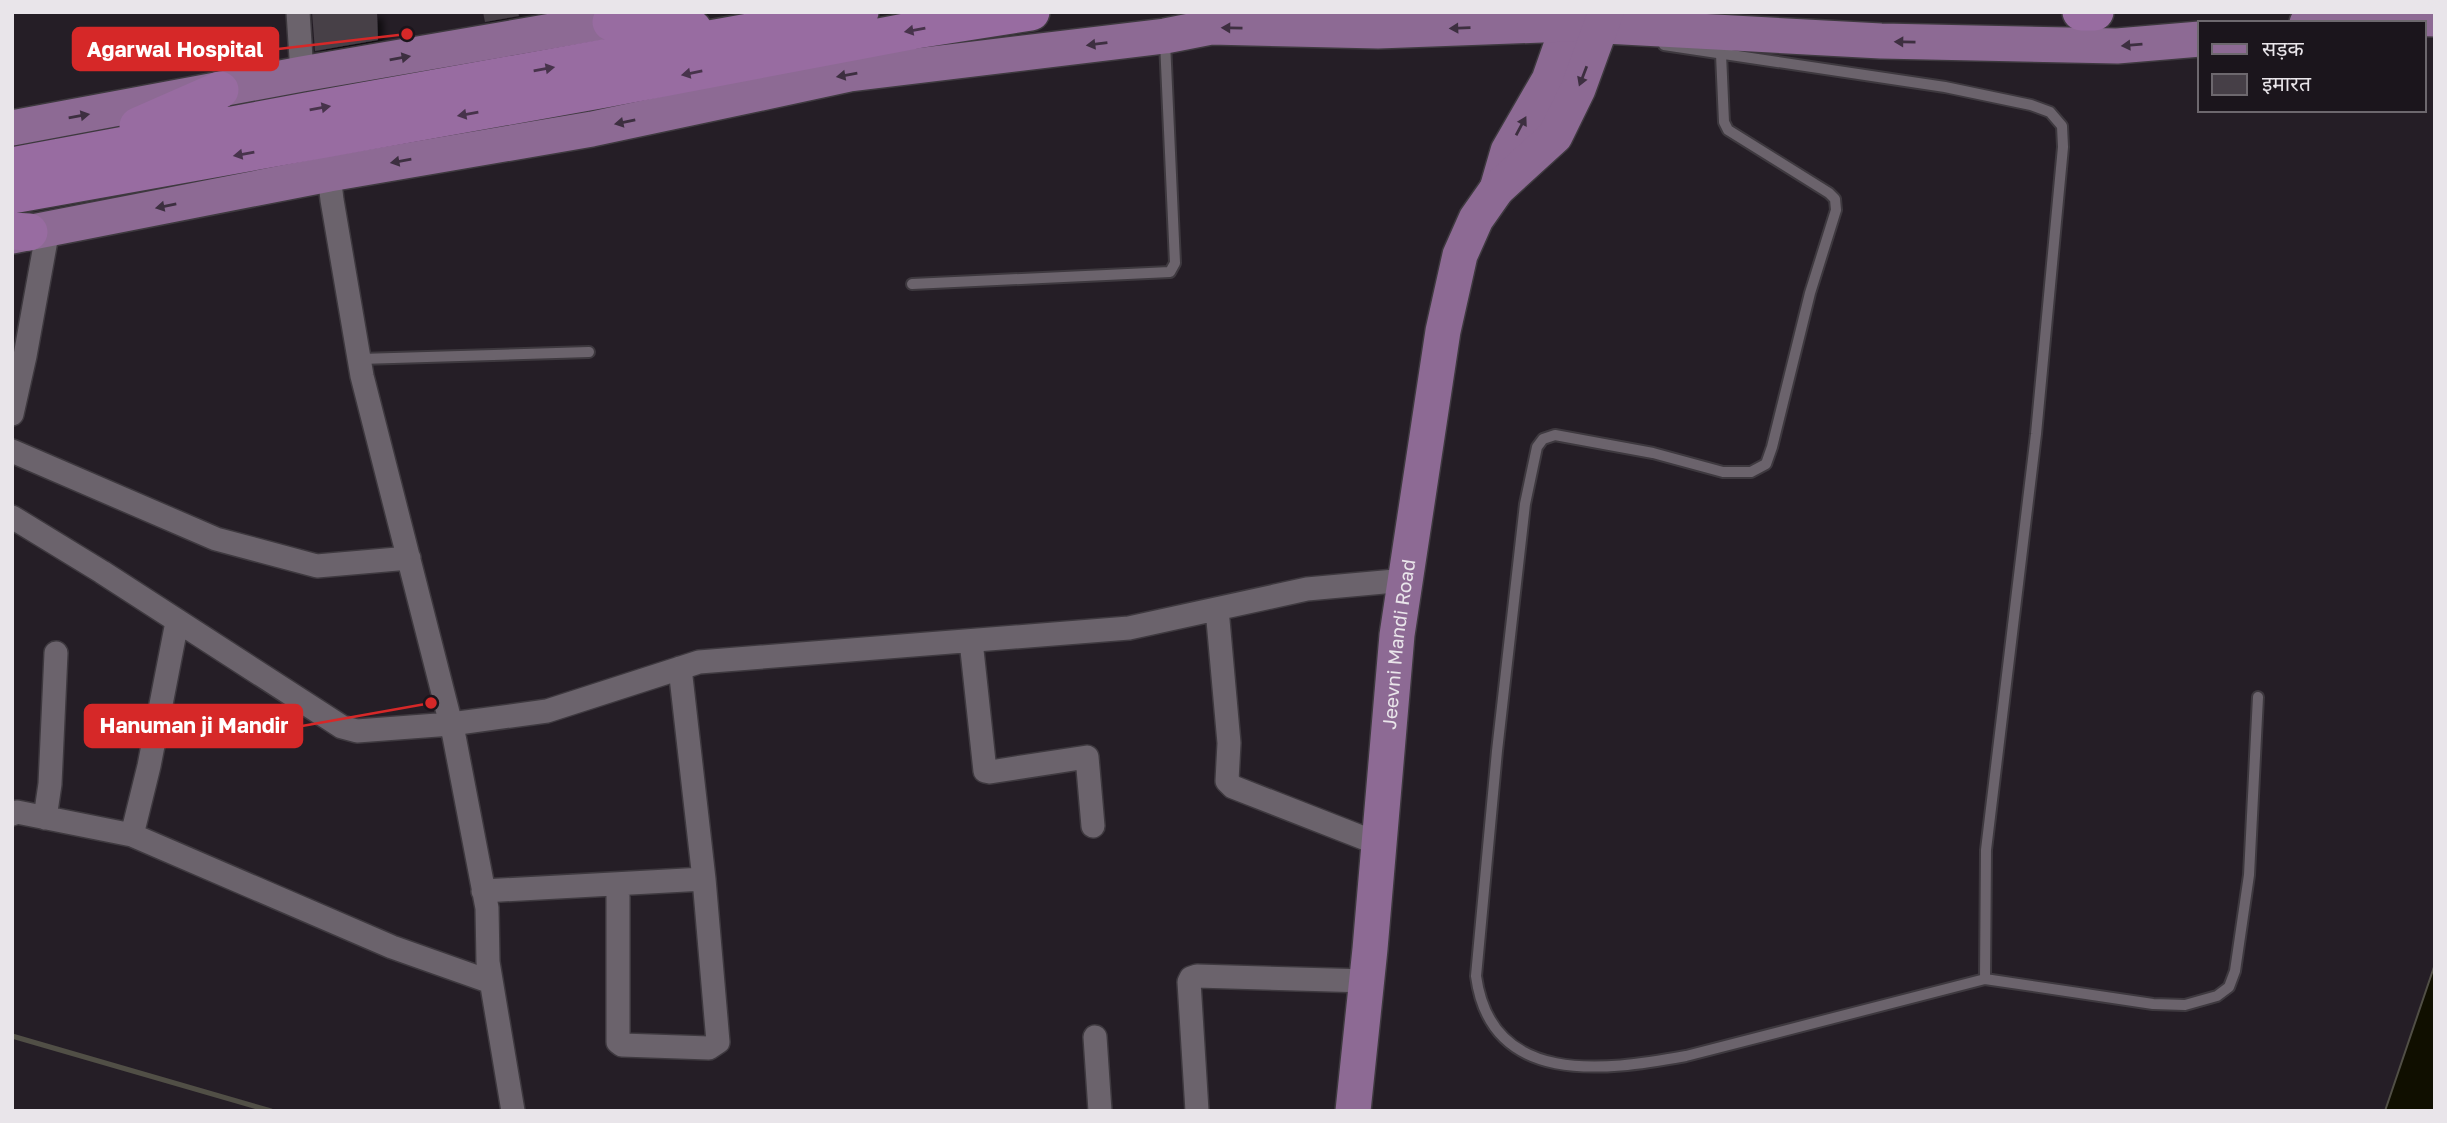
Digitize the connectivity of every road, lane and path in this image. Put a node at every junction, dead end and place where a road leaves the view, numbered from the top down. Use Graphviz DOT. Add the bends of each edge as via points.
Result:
graph roads {
  1 [pos="298,12"];
  2 [pos="662,12"];
  3 [pos="860,12"];
  4 [pos="1031,12"];
  5 [pos="2081,12"];
  6 [pos="2095,12"];
  7 [pos="1495,19"];
  8 [pos="2435,19"];
  9 [pos="2318,21"];
  10 [pos="611,22"];
  11 [pos="1593,25"];
  12 [pos="1709,33"];
  13 [pos="741,34"];
  14 [pos="1165,36"];
  15 [pos="2198,39"];
  16 [pos="1656,44"];
  17 [pos="302,74"];
  18 [pos="220,90"];
  19 [pos="12,128"];
  20 [pos="52,159"];
  21 [pos="12,166"];
  22 [pos="330,174"];
  23 [pos="12,195"];
  24 [pos="25,232"];
  25 [pos="912,284"];
  26 [pos="589,352"];
  27 [pos="360,359"];
  28 [pos="12,414"];
  29 [pos="12,451"];
  30 [pos="12,517"];
  31 [pos="409,558"];
  32 [pos="1406,580"];
  33 [pos="1217,609"];
  34 [pos="177,622"];
  35 [pos="971,641"];
  36 [pos="56,653"];
  37 [pos="680,668"];
  38 [pos="2258,697"];
  39 [pos="451,724"];
  40 [pos="12,814"];
  41 [pos="44,818"];
  42 [pos="1093,826"];
  43 [pos="132,835"];
  44 [pos="1379,844"];
  45 [pos="704,879"];
  46 [pos="618,884"];
  47 [pos="484,891"];
  48 [pos="1985,979"];
  49 [pos="1367,981"];
  50 [pos="491,982"];
  51 [pos="1095,1037"];
  52 [pos="513,1111"];
  53 [pos="1100,1111"];
  54 [pos="1197,1111"];
  55 [pos="1353,1111"];
  1 -- 17 [label="street"];
  2 -- 10 [label="main road"];
  3 -- 13 [label="highway"];
  4 -- 23 [label="highway, one-way"];
  5 -- 6 [label="highway"];
  7 -- 11 [label="main road"];
  7 -- 14 [label="main road, one-way" via="1378,32 1211,27"];
  8 -- 9 [label="main road" via="2344,16"];
  10 -- 13 [label="highway"];
  17 -- 10 [label="main road, one-way"];
  11 -- 12 [label="main road"];
  11 -- 32 [label="main road, Jeevni Mandi Road" via="1525,119 1508,151 1497,189 1476,219 1460,256 1443,331"];
  15 -- 12 [label="main road, one-way" via="2103,46"];
  12 -- 16 [label="lane"];
  12 -- 48 [label="lane" via="2031,105 2050,112 2062,126 2036,434 1986,850"];
  12 -- 48 [label="lane" via="1728,130 1829,193 1836,210 1766,464 1751,472 1723,472 1555,435 1537,447 1525,504 1497,751 1478,990 1502,1038 1526,1054 1551,1064 1596,1066 1686,1056"];
  20 -- 13 [label="highway, one-way"];
  14 -- 22 [label="main road, one-way" via="850,74 592,129"];
  14 -- 25 [label="lane" via="1175,263 1170,272"];
  17 -- 18 [label="main road"];
  19 -- 18 [label="main road, one-way"];
  18 -- 20 [label="highway"];
  20 -- 21 [label="highway"];
  22 -- 24 [label="main road, one-way"];
  22 -- 27 [label="street"];
  24 -- 28 [label="street" via="25,356"];
  26 -- 27 [label="lane"];
  27 -- 31 [label="street"];
  29 -- 31 [label="street" via="205,536 242,547 317,566"];
  30 -- 34 [label="street"];
  31 -- 39 [label="street"];
  32 -- 33 [label="street" via="1307,589"];
  32 -- 44 [label="main road, Jeevni Mandi Road"];
  33 -- 35 [label="street" via="1129,628"];
  33 -- 44 [label="street" via="1229,743 1227,781 1287,810"];
  34 -- 39 [label="street" via="349,730"];
  34 -- 43 [label="street"];
  35 -- 37 [label="street"];
  35 -- 42 [label="street" via="985,771 1087,757"];
  36 -- 41 [label="street" via="50,784"];
  37 -- 39 [label="street" via="547,710"];
  37 -- 45 [label="street"];
  38 -- 48 [label="lane" via="2249,875 2229,987 2217,996 2185,1005 2153,1004"];
  39 -- 47 [label="street"];
  40 -- 41 [label="street"];
  41 -- 43 [label="street"];
  43 -- 50 [label="street" via="392,947"];
  44 -- 49 [label="main road, Jeevni Mandi Road"];
  45 -- 46 [label="street"];
  45 -- 46 [label="street" via="718,1042 709,1048 618,1042"];
  46 -- 47 [label="street"];
  47 -- 50 [label="street"];
  49 -- 54 [label="street" via="1191,978"];
  49 -- 55 [label="main road, Jeevni Mandi Road"];
  50 -- 52 [label="street"];
  51 -- 53 [label="street"];
}
